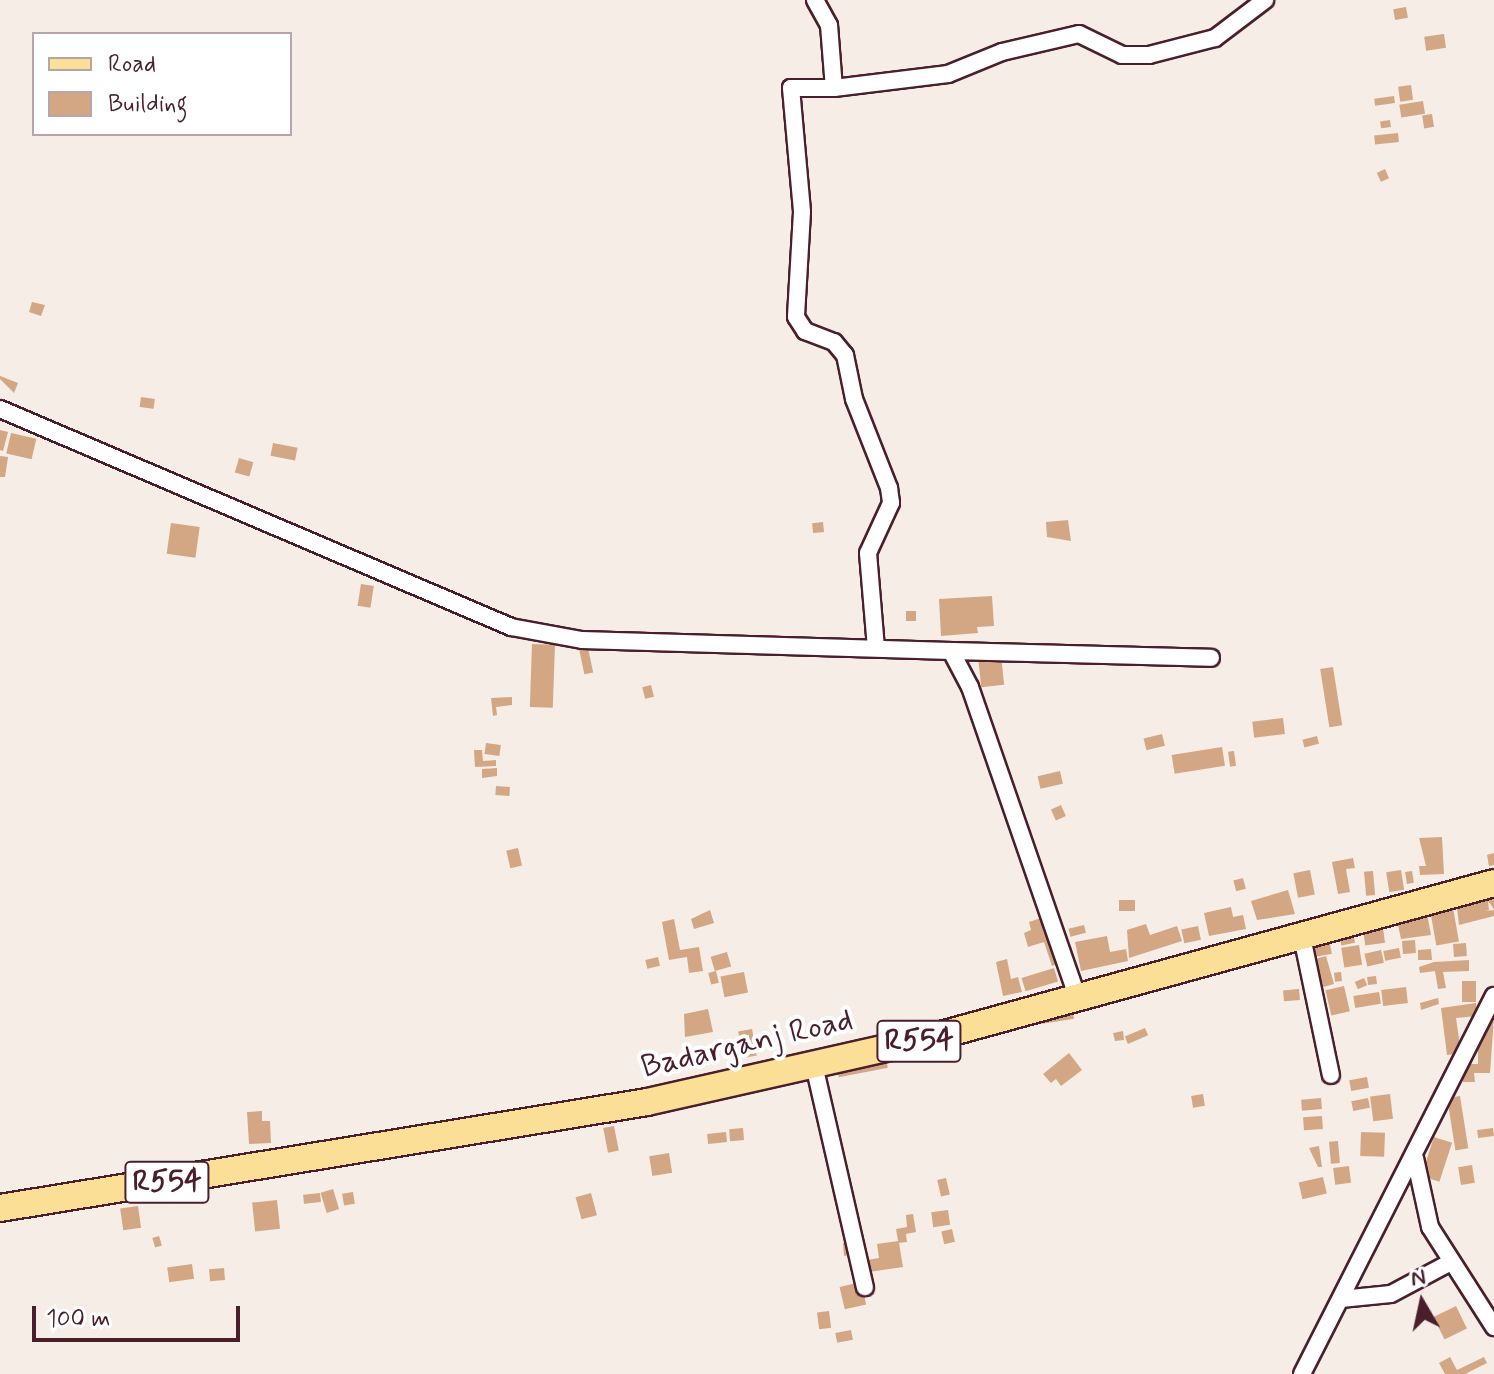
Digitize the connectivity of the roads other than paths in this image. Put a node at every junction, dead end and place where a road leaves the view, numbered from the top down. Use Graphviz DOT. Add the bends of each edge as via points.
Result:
graph roads {
  1 [pos="815,0"];
  2 [pos="1265,0"];
  3 [pos="834,88"];
  4 [pos="0,409"];
  5 [pos="876,648"];
  6 [pos="951,651"];
  7 [pos="1211,658"];
  8 [pos="1494,883"];
  9 [pos="1301,932"];
  10 [pos="1076,993"];
  11 [pos="1494,996"];
  12 [pos="814,1065"];
  13 [pos="1331,1075"];
  14 [pos="1415,1157"];
  15 [pos="0,1208"];
  16 [pos="1451,1262"];
  17 [pos="865,1287"];
  18 [pos="1341,1299"];
  19 [pos="1494,1327"];
  20 [pos="1302,1374"];
  1 -- 3 [label="street" via="829,25"];
  2 -- 3 [label="street" via="1215,38 1149,55 1122,55 1079,34 1002,52 948,74"];
  3 -- 5 [label="street" via="791,88 802,212 796,317 805,331 834,342 845,355 854,399 889,488 891,503 868,553"];
  4 -- 5 [label="street" via="511,627 582,640"];
  5 -- 6 [label="street"];
  6 -- 7 [label="street"];
  6 -- 10 [label="street" via="970,687"];
  8 -- 9 [label="main road, Badarganj Road / R554"];
  9 -- 10 [label="main road, Badarganj Road / R554"];
  9 -- 13 [label="street"];
  10 -- 12 [label="main road, Badarganj Road / R554" via="923,1040"];
  11 -- 14 [label="street"];
  12 -- 15 [label="main road, Badarganj Road / R554" via="647,1102"];
  12 -- 17 [label="street"];
  14 -- 16 [label="street" via="1430,1227"];
  14 -- 18 [label="street"];
  16 -- 18 [label="street" via="1391,1294"];
  16 -- 19 [label="street"];
  18 -- 20 [label="street"];
}
